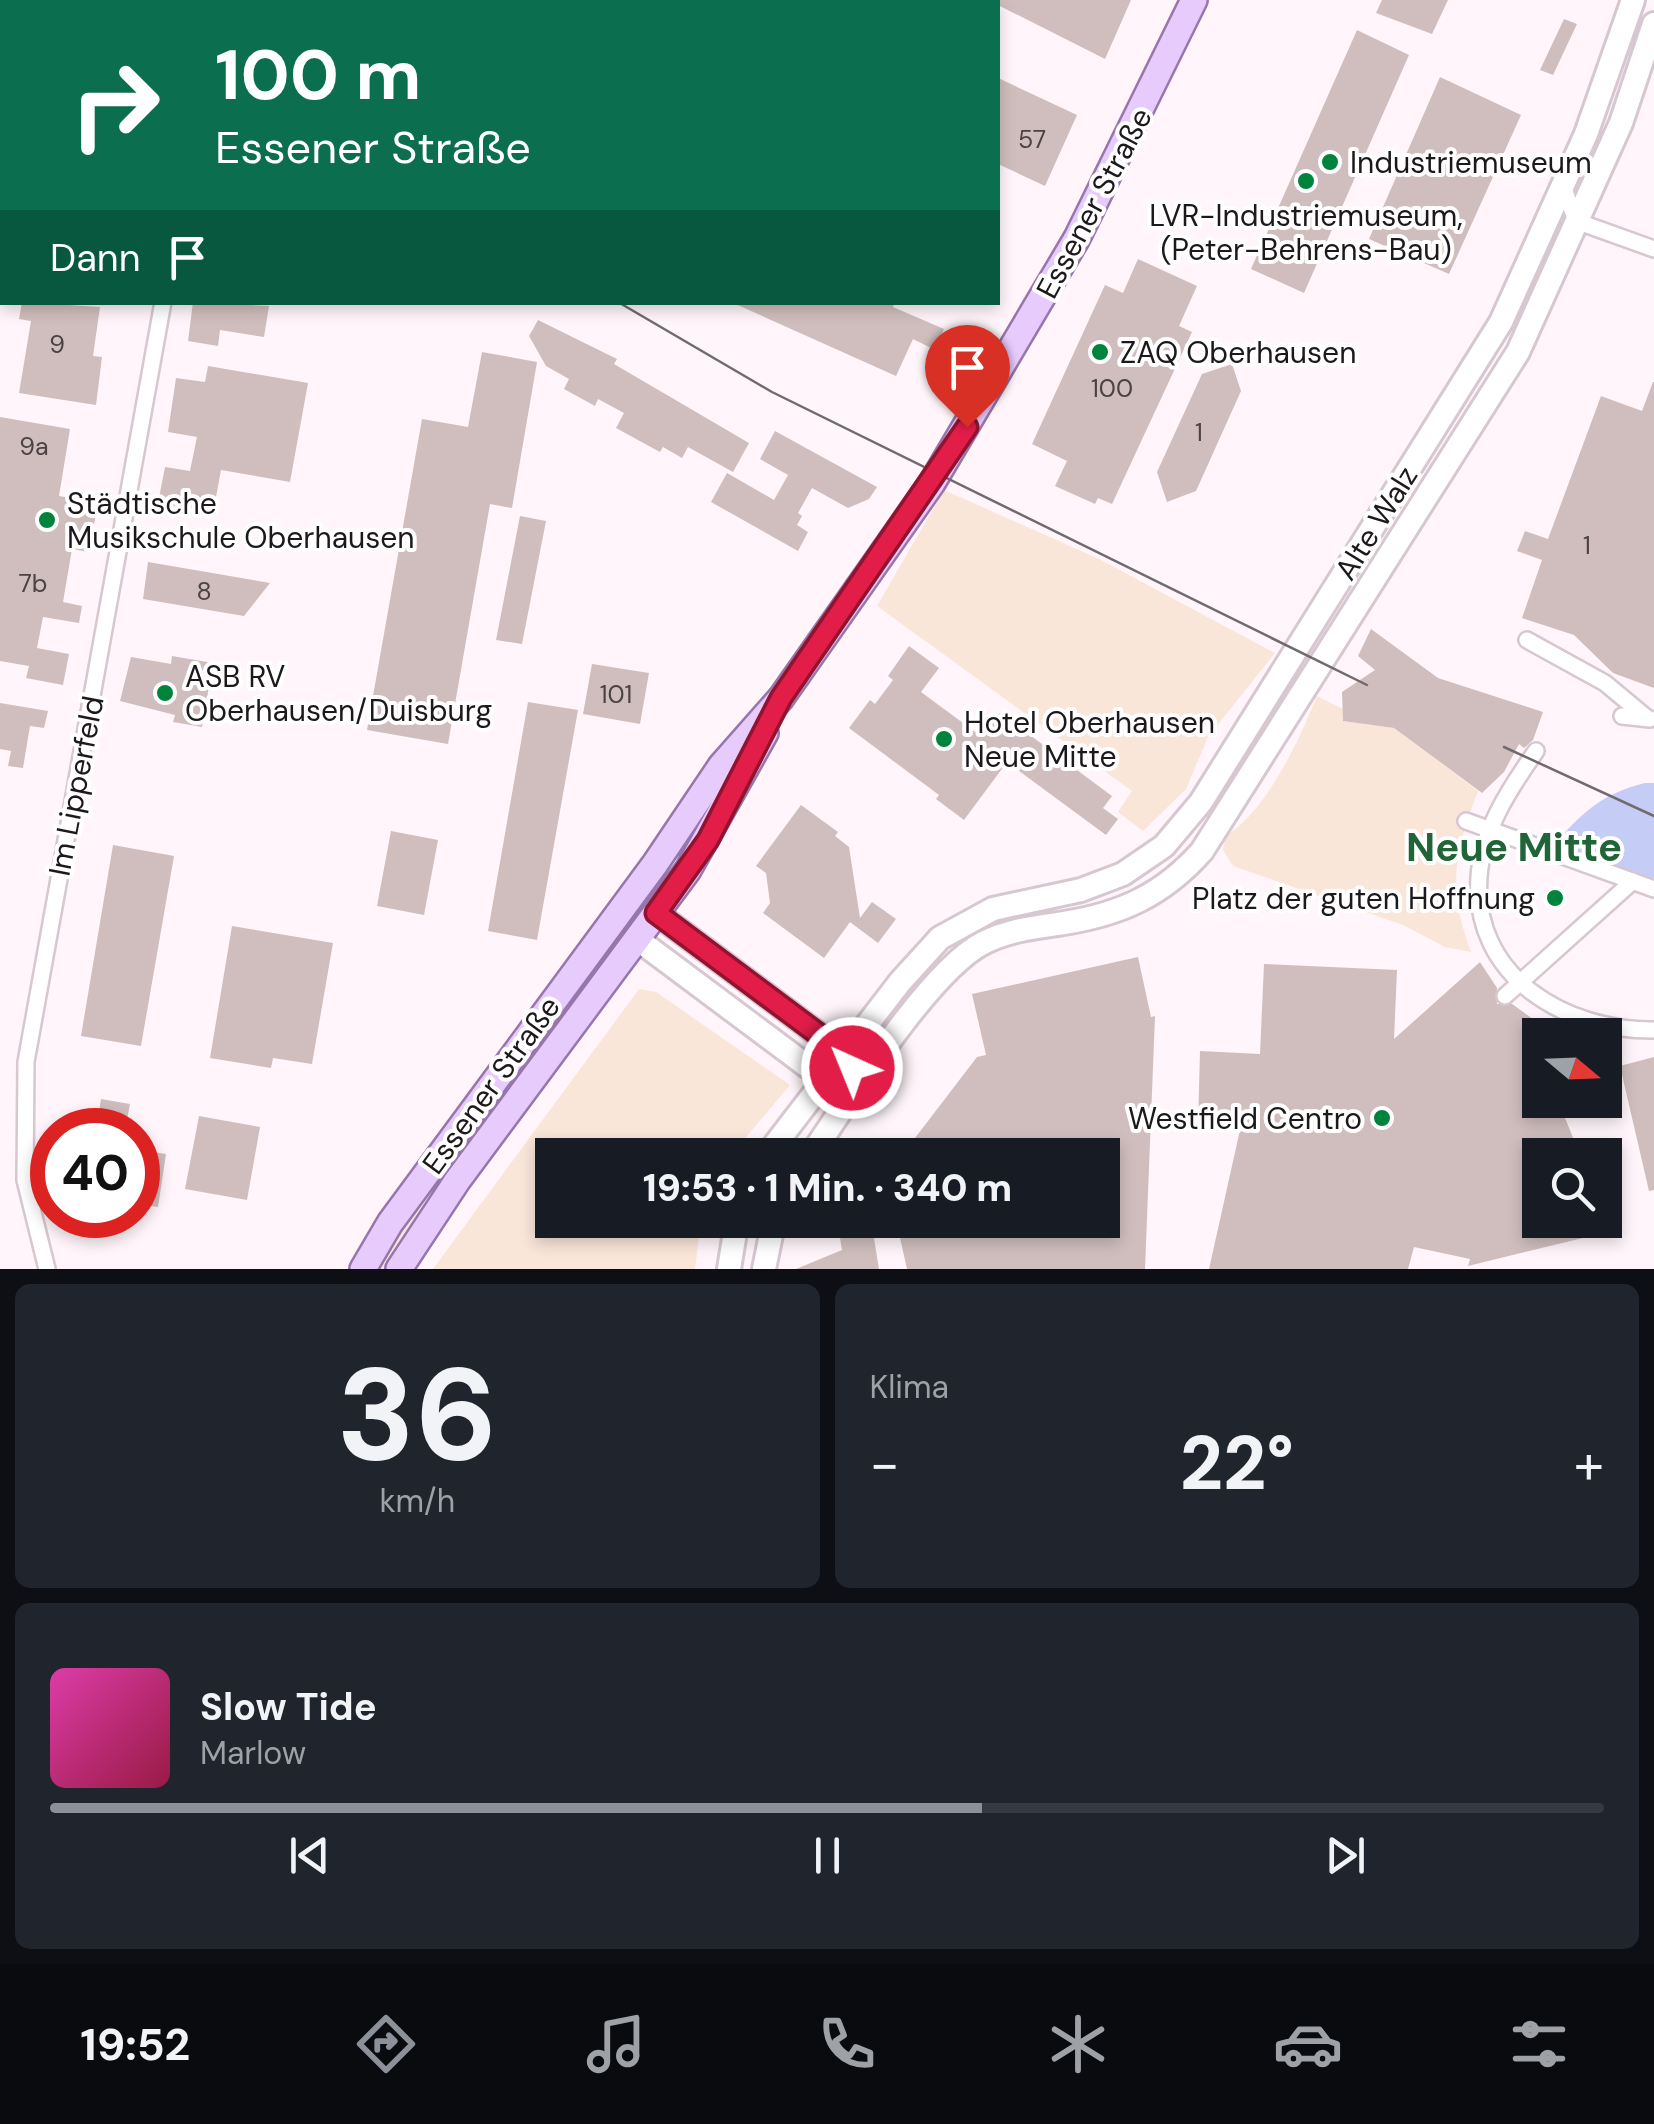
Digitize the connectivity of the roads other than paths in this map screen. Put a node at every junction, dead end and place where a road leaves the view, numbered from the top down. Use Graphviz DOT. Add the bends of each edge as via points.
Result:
graph roads {
  1 [pos="1194,0"];
  2 [pos="1633,0"];
  3 [pos="1654,24"];
  4 [pos="1563,186"];
  5 [pos="1576,221"];
  6 [pos="1654,248"];
  7 [pos="162,305"];
  8 [pos="1527,640"];
  9 [pos="781,698"];
  10 [pos="1622,716"];
  11 [pos="1650,719"];
  12 [pos="1536,751"];
  13 [pos="1466,821"];
  14 [pos="1490,830"];
  15 [pos="1646,882"];
  16 [pos="1654,900"];
  17 [pos="625,905"];
  18 [pos="656,913"];
  19 [pos="637,940"];
  20 [pos="1520,983"];
  21 [pos="1505,996"];
  22 [pos="1654,1030"];
  23 [pos="845,1054"];
  24 [pos="826,1078"];
  25 [pos="860,1078"];
  26 [pos="780,1138"];
  27 [pos="823,1138"];
  28 [pos="733,1238"];
  29 [pos="770,1238"];
  30 [pos="47,1269"];
  31 [pos="363,1269"];
  32 [pos="399,1269"];
  33 [pos="729,1269"];
  34 [pos="764,1269"];
  1 -- 9 [label="main road, Essener Straße" via="1089,216 1006,364 932,483"];
  2 -- 4 [label="street, Alte Walz"];
  3 -- 5 [label="street, Alte Walz" via="1621,123"];
  4 -- 5 [label="street"];
  4 -- 23 [label="street, Alte Walz" via="1484,350 1201,802 1164,846 1100,884 993,909 954,928 929,948"];
  5 -- 6 [label="street"];
  5 -- 25 [label="street, Alte Walz" via="1518,352 1210,840 1181,875 1117,912 1006,934 962,956"];
  7 -- 30 [label="street, Im Lipperfeld" via="26,1062 26,1190"];
  8 -- 11 [label="street" via="1605,683"];
  9 -- 17 [label="main road, Essener Straße" via="721,766"];
  9 -- 18 [label="main road, Essener Straße" via="708,840"];
  10 -- 11 [label="street"];
  12 -- 14 [label="street"];
  13 -- 14 [label="street"];
  14 -- 15 [label="street"];
  14 -- 20 [label="street" via="1479,877 1488,939"];
  15 -- 16 [label="street"];
  15 -- 20 [label="street"];
  17 -- 18 [label="main road"];
  17 -- 19 [label="main road"];
  17 -- 31 [label="main road, Essener Straße"];
  18 -- 19 [label="main road, Essener Straße"];
  18 -- 23 [label="street"];
  19 -- 24 [label="street"];
  19 -- 32 [label="main road, Essener Straße"];
  20 -- 21 [label="street"];
  20 -- 22 [label="street" via="1559,1013 1596,1026"];
  23 -- 24 [label="street, Alte Walz"];
  23 -- 25 [label="street"];
  24 -- 25 [label="street"];
  24 -- 26 [label="street, Alte Walz"];
  25 -- 27 [label="street, Alte Walz"];
  28 -- 33 [label="street"];
  29 -- 34 [label="street"];
}
